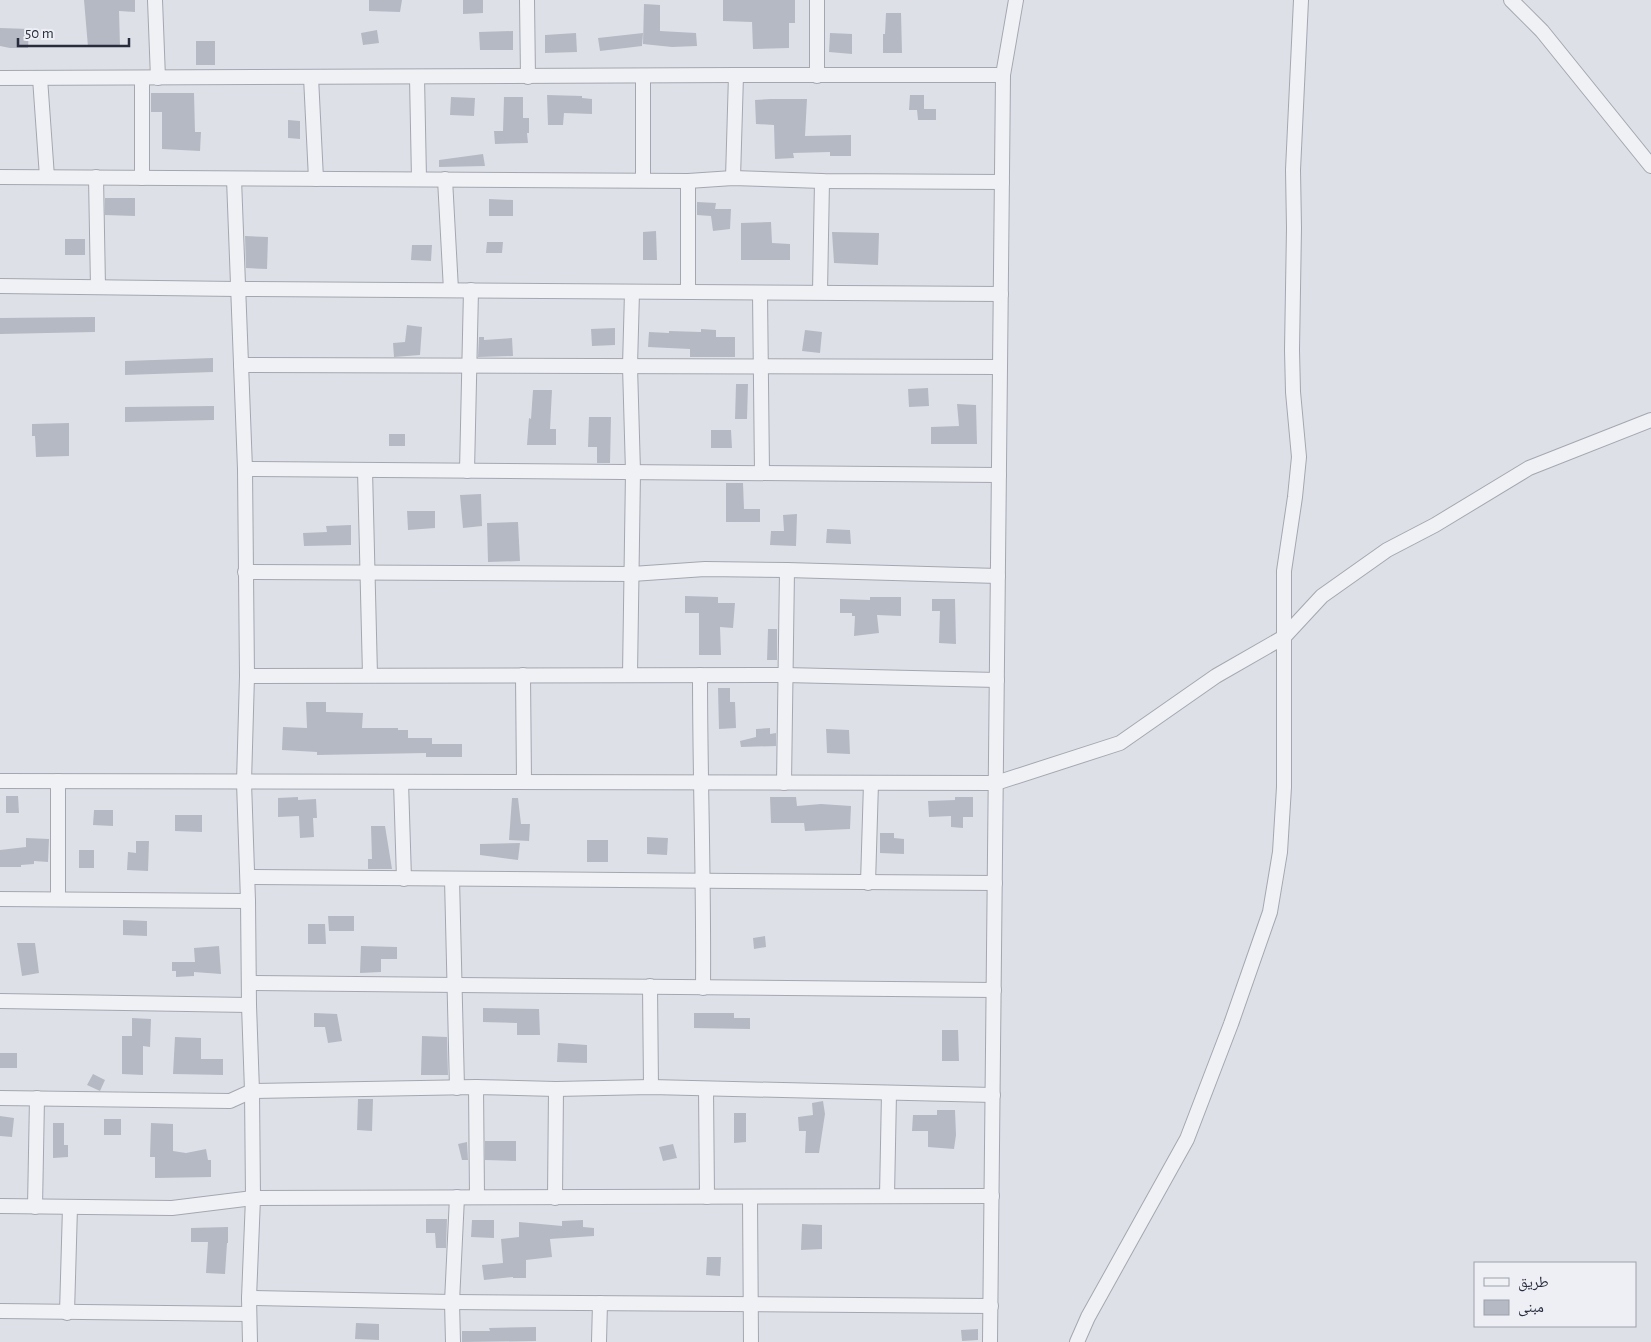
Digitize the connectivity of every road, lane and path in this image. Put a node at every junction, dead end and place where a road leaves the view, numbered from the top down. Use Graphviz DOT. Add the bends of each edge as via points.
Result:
graph roads {
  1 [pos="156,0"];
  2 [pos="527,0"];
  3 [pos="817,0"];
  4 [pos="1016,0"];
  5 [pos="1301,0"];
  6 [pos="1511,0"];
  7 [pos="736,75"];
  8 [pos="1003,75"];
  9 [pos="643,76"];
  10 [pos="816,76"];
  11 [pos="311,77"];
  12 [pos="417,77"];
  13 [pos="528,77"];
  14 [pos="0,78"];
  15 [pos="40,78"];
  16 [pos="142,78"];
  17 [pos="158,78"];
  18 [pos="1651,166"];
  19 [pos="0,177"];
  20 [pos="47,177"];
  21 [pos="96,177"];
  22 [pos="142,178"];
  23 [pos="734,178"];
  24 [pos="234,179"];
  25 [pos="316,179"];
  26 [pos="419,179"];
  27 [pos="445,179"];
  28 [pos="643,180"];
  29 [pos="688,181"];
  30 [pos="822,181"];
  31 [pos="1002,182"];
  32 [pos="0,286"];
  33 [pos="98,287"];
  34 [pos="237,289"];
  35 [pos="451,290"];
  36 [pos="470,290"];
  37 [pos="632,292"];
  38 [pos="688,292"];
  39 [pos="820,292"];
  40 [pos="760,293"];
  41 [pos="1001,294"];
  42 [pos="469,364"];
  43 [pos="241,365"];
  44 [pos="630,366"];
  45 [pos="762,366"];
  46 [pos="1000,367"];
  47 [pos="1651,420"];
  48 [pos="245,469"];
  49 [pos="365,470"];
  50 [pos="467,471"];
  51 [pos="633,472"];
  52 [pos="762,473"];
  53 [pos="999,475"];
  54 [pos="787,570"];
  55 [pos="245,572"];
  56 [pos="367,573"];
  57 [pos="632,574"];
  58 [pos="998,576"];
  59 [pos="1284,637"];
  60 [pos="370,675"];
  61 [pos="523,675"];
  62 [pos="630,675"];
  63 [pos="700,675"];
  64 [pos="785,675"];
  65 [pos="247,676"];
  66 [pos="997,680"];
  67 [pos="0,781"];
  68 [pos="58,781"];
  69 [pos="244,782"];
  70 [pos="401,782"];
  71 [pos="524,782"];
  72 [pos="700,783"];
  73 [pos="784,783"];
  74 [pos="871,783"];
  75 [pos="996,783"];
  76 [pos="248,877"];
  77 [pos="404,878"];
  78 [pos="452,879"];
  79 [pos="704,881"];
  80 [pos="868,882"];
  81 [pos="995,884"];
  82 [pos="0,899"];
  83 [pos="58,899"];
  84 [pos="248,900"];
  85 [pos="248,983"];
  86 [pos="453,985"];
  87 [pos="650,986"];
  88 [pos="703,988"];
  89 [pos="994,990"];
  90 [pos="0,1001"];
  91 [pos="248,1005"];
  92 [pos="476,1087"];
  93 [pos="651,1087"];
  94 [pos="457,1088"];
  95 [pos="556,1089"];
  96 [pos="706,1089"];
  97 [pos="252,1091"];
  98 [pos="889,1093"];
  99 [pos="993,1095"];
  100 [pos="0,1098"];
  101 [pos="37,1098"];
  102 [pos="887,1196"];
  103 [pos="992,1196"];
  104 [pos="457,1197"];
  105 [pos="477,1197"];
  106 [pos="707,1197"];
  107 [pos="750,1197"];
  108 [pos="253,1198"];
  109 [pos="555,1198"];
  110 [pos="0,1206"];
  111 [pos="35,1206"];
  112 [pos="70,1207"];
  113 [pos="249,1298"];
  114 [pos="452,1302"];
  115 [pos="600,1303"];
  116 [pos="751,1304"];
  117 [pos="991,1306"];
  118 [pos="0,1311"];
  119 [pos="67,1312"];
  120 [pos="249,1314"];
  121 [pos="250,1342"];
  122 [pos="452,1342"];
  123 [pos="599,1342"];
  124 [pos="751,1342"];
  125 [pos="990,1342"];
  126 [pos="1077,1342"];
  1 -- 17 [label="street"];
  2 -- 13 [label="street"];
  3 -- 10 [label="street"];
  4 -- 8 [label="street"];
  5 -- 59 [label="street" via="1293,170 1292,350 1299,457 1284,571"];
  6 -- 18 [label="street" via="1542,31"];
  7 -- 9 [label="street"];
  7 -- 10 [label="street"];
  7 -- 23 [label="street"];
  8 -- 10 [label="street"];
  8 -- 31 [label="street"];
  9 -- 13 [label="street"];
  9 -- 28 [label="street"];
  11 -- 12 [label="street"];
  11 -- 17 [label="street"];
  11 -- 25 [label="street"];
  12 -- 13 [label="street"];
  12 -- 26 [label="street"];
  14 -- 15 [label="street"];
  15 -- 16 [label="street"];
  15 -- 20 [label="street"];
  16 -- 17 [label="street"];
  16 -- 22 [label="street"];
  19 -- 20 [label="street"];
  20 -- 21 [label="street"];
  21 -- 22 [label="street"];
  21 -- 33 [label="street"];
  22 -- 24 [label="street"];
  23 -- 29 [label="street"];
  23 -- 30 [label="street"];
  24 -- 25 [label="street"];
  24 -- 34 [label="street"];
  25 -- 26 [label="street"];
  26 -- 27 [label="street"];
  27 -- 28 [label="street"];
  27 -- 35 [label="street"];
  28 -- 29 [label="street"];
  29 -- 38 [label="street"];
  30 -- 31 [label="street"];
  30 -- 39 [label="street"];
  31 -- 41 [label="street"];
  32 -- 33 [label="street"];
  33 -- 34 [label="street"];
  34 -- 35 [label="street"];
  34 -- 43 [label="street"];
  35 -- 36 [label="street"];
  36 -- 37 [label="street"];
  36 -- 42 [label="street"];
  37 -- 38 [label="street"];
  37 -- 44 [label="street"];
  38 -- 40 [label="street"];
  39 -- 40 [label="street"];
  39 -- 41 [label="street"];
  40 -- 45 [label="street"];
  41 -- 46 [label="street"];
  42 -- 43 [label="street"];
  42 -- 44 [label="street"];
  42 -- 50 [label="street"];
  43 -- 48 [label="street"];
  44 -- 45 [label="street"];
  44 -- 51 [label="street"];
  45 -- 46 [label="street"];
  45 -- 52 [label="street"];
  46 -- 53 [label="street"];
  47 -- 59 [label="street" via="1529,468 1387,550 1322,596"];
  48 -- 49 [label="street"];
  48 -- 55 [label="street"];
  49 -- 50 [label="street"];
  49 -- 56 [label="street"];
  50 -- 51 [label="street"];
  51 -- 52 [label="street"];
  51 -- 57 [label="street"];
  52 -- 53 [label="street"];
  53 -- 58 [label="street"];
  54 -- 57 [label="street" via="705,569"];
  54 -- 58 [label="street"];
  54 -- 64 [label="street"];
  55 -- 56 [label="street"];
  55 -- 65 [label="street"];
  56 -- 57 [label="street"];
  56 -- 60 [label="street"];
  57 -- 62 [label="street"];
  58 -- 66 [label="street"];
  59 -- 75 [label="street" via="1216,676 1120,743"];
  59 -- 126 [label="street" via="1284,787 1280,852 1270,912 1187,1139"];
  60 -- 61 [label="street"];
  60 -- 65 [label="street"];
  61 -- 62 [label="street"];
  61 -- 71 [label="street"];
  62 -- 63 [label="street"];
  63 -- 64 [label="street"];
  63 -- 72 [label="street"];
  64 -- 66 [label="street"];
  64 -- 73 [label="street"];
  65 -- 69 [label="street"];
  66 -- 75 [label="street"];
  67 -- 68 [label="street"];
  68 -- 69 [label="street"];
  68 -- 83 [label="street"];
  69 -- 70 [label="street"];
  69 -- 76 [label="street"];
  70 -- 71 [label="street"];
  70 -- 77 [label="street"];
  71 -- 72 [label="street"];
  72 -- 73 [label="street"];
  72 -- 79 [label="street"];
  73 -- 74 [label="street"];
  74 -- 75 [label="street"];
  74 -- 80 [label="street"];
  75 -- 81 [label="street"];
  76 -- 77 [label="street"];
  76 -- 84 [label="street"];
  77 -- 78 [label="street"];
  78 -- 79 [label="street"];
  78 -- 86 [label="street"];
  79 -- 80 [label="street"];
  79 -- 88 [label="street"];
  80 -- 81 [label="street"];
  81 -- 89 [label="street"];
  82 -- 83 [label="street"];
  83 -- 84 [label="street"];
  84 -- 85 [label="street"];
  85 -- 86 [label="street"];
  85 -- 91 [label="street"];
  86 -- 87 [label="street"];
  86 -- 94 [label="street"];
  87 -- 88 [label="street"];
  87 -- 93 [label="street"];
  88 -- 89 [label="street"];
  89 -- 99 [label="street"];
  90 -- 91 [label="street"];
  91 -- 97 [label="street"];
  92 -- 94 [label="street"];
  92 -- 95 [label="street"];
  92 -- 105 [label="street"];
  93 -- 95 [label="street"];
  93 -- 96 [label="street"];
  94 -- 97 [label="street"];
  95 -- 109 [label="street"];
  96 -- 98 [label="street"];
  96 -- 106 [label="street"];
  97 -- 101 [label="street" via="230,1102"];
  97 -- 108 [label="street"];
  98 -- 99 [label="street"];
  98 -- 102 [label="street"];
  99 -- 103 [label="street"];
  100 -- 101 [label="street"];
  101 -- 111 [label="street"];
  102 -- 103 [label="street"];
  102 -- 107 [label="street"];
  103 -- 117 [label="street"];
  104 -- 105 [label="street"];
  104 -- 108 [label="street"];
  104 -- 114 [label="street"];
  105 -- 109 [label="street"];
  106 -- 107 [label="street"];
  106 -- 109 [label="street"];
  107 -- 116 [label="street"];
  108 -- 112 [label="street" via="172,1208"];
  108 -- 113 [label="street"];
  110 -- 111 [label="street"];
  111 -- 112 [label="street"];
  112 -- 119 [label="street"];
  113 -- 114 [label="street"];
  113 -- 120 [label="street"];
  114 -- 115 [label="street"];
  114 -- 122 [label="street"];
  115 -- 116 [label="street"];
  115 -- 123 [label="street"];
  116 -- 117 [label="street"];
  116 -- 124 [label="street"];
  117 -- 125 [label="street"];
  118 -- 119 [label="street"];
  119 -- 120 [label="street"];
  120 -- 121 [label="street"];
}
